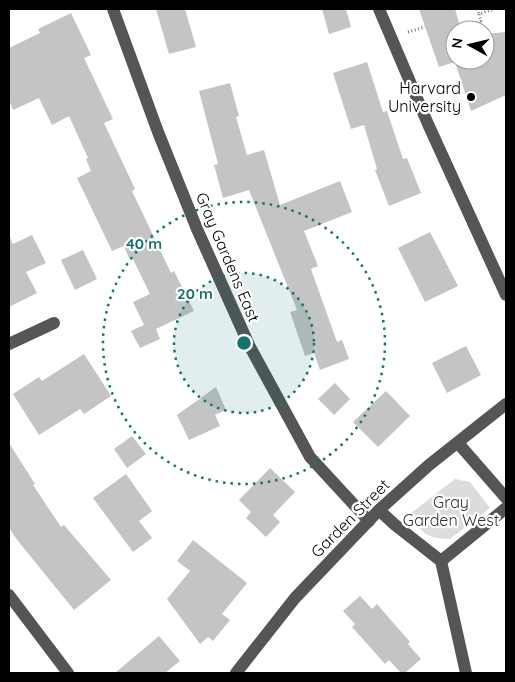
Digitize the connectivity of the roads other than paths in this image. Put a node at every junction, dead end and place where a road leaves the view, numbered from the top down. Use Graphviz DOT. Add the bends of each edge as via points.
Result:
graph roads {
  1 [pos="113,9"];
  2 [pos="379,9"];
  3 [pos="506,295"];
  4 [pos="54,323"];
  5 [pos="9,344"];
  6 [pos="506,404"];
  7 [pos="458,443"];
  8 [pos="506,498"];
  9 [pos="506,508"];
  10 [pos="379,510"];
  11 [pos="369,521"];
  12 [pos="441,561"];
  13 [pos="9,595"];
  14 [pos="68,673"];
  15 [pos="236,673"];
  16 [pos="466,673"];
  1 -- 11 [label="street, Gray Gardens East" via="197,229 249,345 310,457"];
  2 -- 3 [label="street"];
  4 -- 5 [label="street"];
  6 -- 7 [label="street, Garden Street"];
  7 -- 8 [label="street"];
  7 -- 10 [label="street, Garden Street" via="429,464"];
  9 -- 12 [label="street"];
  10 -- 11 [label="street, Garden Street"];
  10 -- 12 [label="street"];
  11 -- 15 [label="street, Garden Street" via="295,598"];
  12 -- 16 [label="street"];
  13 -- 14 [label="street"];
}
